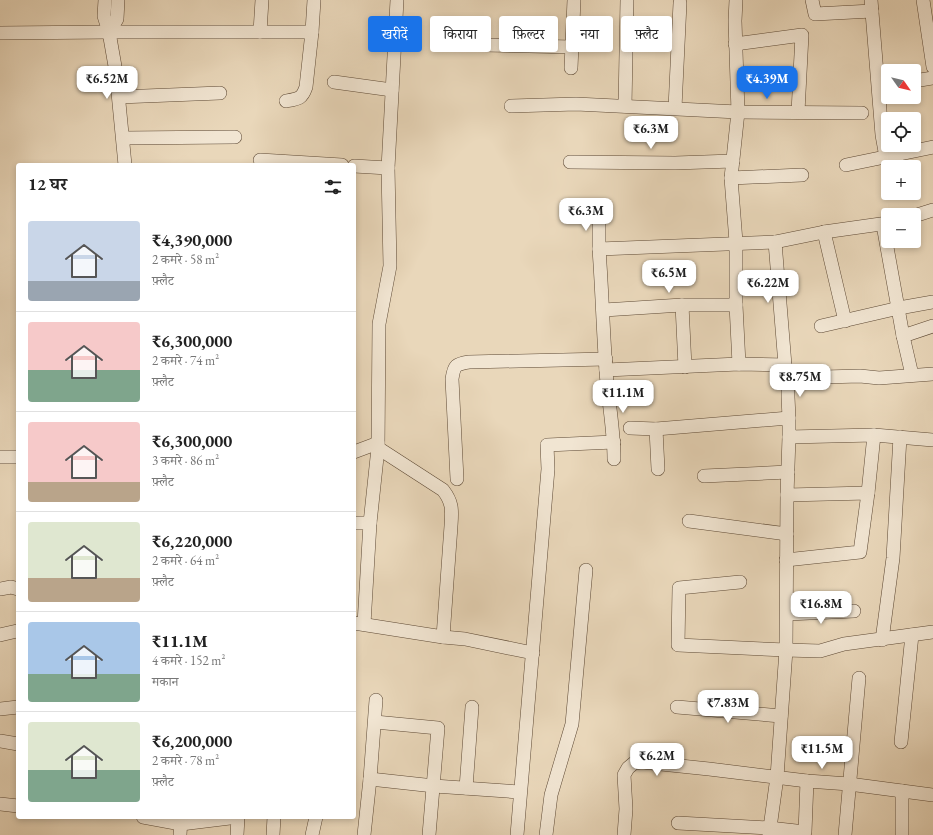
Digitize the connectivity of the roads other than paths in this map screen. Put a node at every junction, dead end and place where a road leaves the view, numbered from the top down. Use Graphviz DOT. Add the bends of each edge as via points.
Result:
graph roads {
  1 [pos="105,0"];
  2 [pos="118,0"];
  3 [pos="262,0"];
  4 [pos="314,0"];
  5 [pos="397,0"];
  6 [pos="574,0"];
  7 [pos="627,0"];
  8 [pos="736,0"];
  9 [pos="812,0"];
  10 [pos="923,0"];
  11 [pos="680,3"];
  12 [pos="872,6"];
  13 [pos="573,16"];
  14 [pos="109,32"];
  15 [pos="260,32"];
  16 [pos="312,32"];
  17 [pos="0,33"];
  18 [pos="735,44"];
  19 [pos="491,45"];
  20 [pos="566,47"];
  21 [pos="572,52"];
  22 [pos="933,67"];
  23 [pos="571,68"];
  24 [pos="881,71"];
  25 [pos="933,78"];
  26 [pos="921,80"];
  27 [pos="334,82"];
  28 [pos="392,90"];
  29 [pos="220,93"];
  30 [pos="119,97"];
  31 [pos="286,101"];
  32 [pos="883,104"];
  33 [pos="511,106"];
  34 [pos="625,106"];
  35 [pos="675,108"];
  36 [pos="738,112"];
  37 [pos="798,112"];
  38 [pos="862,113"];
  39 [pos="235,137"];
  40 [pos="123,138"];
  41 [pos="933,147"];
  42 [pos="886,158"];
  43 [pos="260,160"];
  44 [pos="733,160"];
  45 [pos="570,162"];
  46 [pos="125,163"];
  47 [pos="297,163"];
  48 [pos="846,165"];
  49 [pos="356,166"];
  50 [pos="388,168"];
  51 [pos="802,175"];
  52 [pos="731,178"];
  53 [pos="933,210"];
  54 [pos="921,214"];
  55 [pos="599,215"];
  56 [pos="881,225"];
  57 [pos="824,232"];
  58 [pos="736,242"];
  59 [pos="775,242"];
  60 [pos="599,248"];
  61 [pos="890,248"];
  62 [pos="933,302"];
  63 [pos="682,305"];
  64 [pos="736,305"];
  65 [pos="899,308"];
  66 [pos="604,310"];
  67 [pos="845,321"];
  68 [pos="821,326"];
  69 [pos="933,326"];
  70 [pos="903,336"];
  71 [pos="606,364"];
  72 [pos="739,364"];
  73 [pos="785,365"];
  74 [pos="686,367"];
  75 [pos="933,374"];
  76 [pos="912,375"];
  77 [pos="788,378"];
  78 [pos="789,418"];
  79 [pos="630,428"];
  80 [pos="656,429"];
  81 [pos="874,435"];
  82 [pos="789,437"];
  83 [pos="900,437"];
  84 [pos="933,440"];
  85 [pos="614,442"];
  86 [pos="378,446"];
  87 [pos="356,452"];
  88 [pos="0,457"];
  89 [pos="16,457"];
  90 [pos="614,459"];
  91 [pos="658,469"];
  92 [pos="788,472"];
  93 [pos="704,476"];
  94 [pos="457,479"];
  95 [pos="868,493"];
  96 [pos="787,495"];
  97 [pos="689,521"];
  98 [pos="370,523"];
  99 [pos="356,524"];
  100 [pos="787,534"];
  101 [pos="786,560"];
  102 [pos="586,570"];
  103 [pos="740,582"];
  104 [pos="16,588"];
  105 [pos="0,589"];
  106 [pos="854,612"];
  107 [pos="787,614"];
  108 [pos="359,624"];
  109 [pos="16,631"];
  110 [pos="933,632"];
  111 [pos="0,635"];
  112 [pos="912,635"];
  113 [pos="443,637"];
  114 [pos="882,640"];
  115 [pos="786,650"];
  116 [pos="533,653"];
  117 [pos="859,678"];
  118 [pos="376,700"];
  119 [pos="16,707"];
  120 [pos="472,707"];
  121 [pos="677,707"];
  122 [pos="0,709"];
  123 [pos="781,716"];
  124 [pos="375,722"];
  125 [pos="0,741"];
  126 [pos="901,742"];
  127 [pos="16,744"];
  128 [pos="777,777"];
  129 [pos="370,779"];
  130 [pos="807,781"];
  131 [pos="849,784"];
  132 [pos="434,786"];
  133 [pos="466,788"];
  134 [pos="902,791"];
  135 [pos="520,792"];
  136 [pos="933,795"];
  137 [pos="0,804"];
  138 [pos="16,806"];
  139 [pos="152,819"];
  140 [pos="224,819"];
  141 [pos="238,819"];
  142 [pos="274,819"];
  143 [pos="316,819"];
  144 [pos="678,823"];
  145 [pos="181,825"];
  146 [pos="769,832"];
  147 [pos="314,834"];
  148 [pos="804,834"];
  149 [pos="237,835"];
  150 [pos="273,835"];
  151 [pos="364,835"];
  152 [pos="429,835"];
  153 [pos="516,835"];
  154 [pos="546,835"];
  155 [pos="624,835"];
  156 [pos="845,835"];
  157 [pos="902,835"];
  1 -- 14 [label="street" via="104,16"];
  2 -- 14 [label="street" via="118,19"];
  3 -- 15 [label="street"];
  4 -- 16 [label="street"];
  5 -- 28 [label="street"];
  6 -- 13 [label="street"];
  7 -- 34 [label="street"];
  8 -- 18 [label="street"];
  9 -- 12 [label="street" via="814,14"];
  10 -- 22 [label="street"];
  11 -- 35 [label="street"];
  12 -- 24 [label="street"];
  14 -- 15 [label="street"];
  14 -- 17 [label="street"];
  14 -- 30 [label="street"];
  15 -- 16 [label="street"];
  16 -- 31 [label="street" via="304,94 297,99"];
  18 -- 36 [label="street"];
  18 -- 37 [label="street" via="802,35"];
  19 -- 20 [label="street"];
  21 -- 23 [label="street"];
  25 -- 26 [label="street"];
  27 -- 28 [label="street"];
  28 -- 50 [label="street"];
  29 -- 30 [label="street"];
  30 -- 40 [label="street"];
  32 -- 42 [label="street" via="882,135"];
  33 -- 34 [label="street"];
  34 -- 35 [label="street"];
  35 -- 36 [label="street"];
  36 -- 37 [label="street"];
  36 -- 44 [label="street"];
  37 -- 38 [label="street"];
  39 -- 40 [label="street"];
  40 -- 46 [label="street"];
  41 -- 42 [label="street"];
  42 -- 48 [label="street"];
  43 -- 47 [label="street"];
  44 -- 45 [label="street" via="675,163"];
  44 -- 52 [label="street"];
  49 -- 50 [label="street"];
  50 -- 86 [label="street" via="390,266 379,324"];
  51 -- 52 [label="street"];
  52 -- 58 [label="street"];
  53 -- 54 [label="street"];
  55 -- 60 [label="street"];
  56 -- 57 [label="street"];
  57 -- 59 [label="street"];
  57 -- 67 [label="street"];
  58 -- 59 [label="street"];
  58 -- 60 [label="street"];
  58 -- 64 [label="street"];
  59 -- 73 [label="street"];
  60 -- 66 [label="street"];
  61 -- 65 [label="street"];
  62 -- 65 [label="street"];
  63 -- 64 [label="street"];
  63 -- 66 [label="street"];
  63 -- 74 [label="street"];
  64 -- 72 [label="street"];
  65 -- 67 [label="street"];
  65 -- 70 [label="street"];
  66 -- 71 [label="street"];
  67 -- 68 [label="street"];
  69 -- 70 [label="street"];
  70 -- 76 [label="street"];
  71 -- 74 [label="street"];
  71 -- 85 [label="street"];
  71 -- 94 [label="street" via="458,364 453,370 452,379"];
  72 -- 73 [label="street"];
  72 -- 74 [label="street"];
  73 -- 77 [label="street"];
  75 -- 76 [label="street"];
  76 -- 77 [label="street" via="879,378"];
  77 -- 78 [label="street"];
  78 -- 80 [label="street"];
  78 -- 82 [label="street"];
  79 -- 80 [label="street"];
  80 -- 91 [label="street"];
  81 -- 82 [label="street"];
  81 -- 83 [label="street"];
  81 -- 95 [label="street"];
  82 -- 92 [label="street"];
  83 -- 84 [label="street"];
  83 -- 114 [label="street" via="893,558"];
  85 -- 90 [label="street"];
  85 -- 116 [label="street" via="547,445 548,469"];
  86 -- 87 [label="street"];
  86 -- 98 [label="street"];
  86 -- 113 [label="street" via="442,490 449,499 452,521"];
  88 -- 89 [label="street"];
  92 -- 93 [label="street"];
  92 -- 96 [label="street"];
  95 -- 96 [label="street"];
  95 -- 101 [label="street" via="860,552"];
  96 -- 100 [label="street"];
  97 -- 100 [label="street"];
  98 -- 99 [label="street"];
  98 -- 108 [label="street"];
  100 -- 101 [label="street"];
  101 -- 107 [label="street"];
  102 -- 154 [label="street" via="572,724 550,795"];
  103 -- 115 [label="street" via="679,588 678,645"];
  104 -- 105 [label="street"];
  106 -- 107 [label="street"];
  107 -- 115 [label="street"];
  108 -- 113 [label="street"];
  109 -- 111 [label="street"];
  110 -- 112 [label="street"];
  112 -- 114 [label="street"];
  112 -- 126 [label="street"];
  113 -- 116 [label="street"];
  114 -- 115 [label="street" via="844,644 820,651"];
  115 -- 123 [label="street"];
  116 -- 135 [label="street"];
  117 -- 131 [label="street"];
  118 -- 124 [label="street"];
  119 -- 122 [label="street"];
  120 -- 133 [label="street"];
  121 -- 123 [label="street"];
  123 -- 128 [label="street"];
  124 -- 129 [label="street"];
  124 -- 132 [label="street" via="438,728"];
  125 -- 127 [label="street"];
  128 -- 130 [label="street"];
  128 -- 146 [label="street"];
  128 -- 155 [label="street" via="634,763 624,775"];
  129 -- 132 [label="street"];
  129 -- 151 [label="street"];
  130 -- 131 [label="street"];
  130 -- 148 [label="street"];
  131 -- 134 [label="street"];
  131 -- 156 [label="street"];
  132 -- 133 [label="street"];
  132 -- 152 [label="street"];
  133 -- 135 [label="street"];
  134 -- 136 [label="street"];
  134 -- 157 [label="street"];
  135 -- 153 [label="street"];
  137 -- 138 [label="street"];
  139 -- 145 [label="street"];
  140 -- 145 [label="street"];
  141 -- 149 [label="street"];
  142 -- 150 [label="street"];
  143 -- 147 [label="street"];
  144 -- 146 [label="street"];
  146 -- 148 [label="street"];
}
